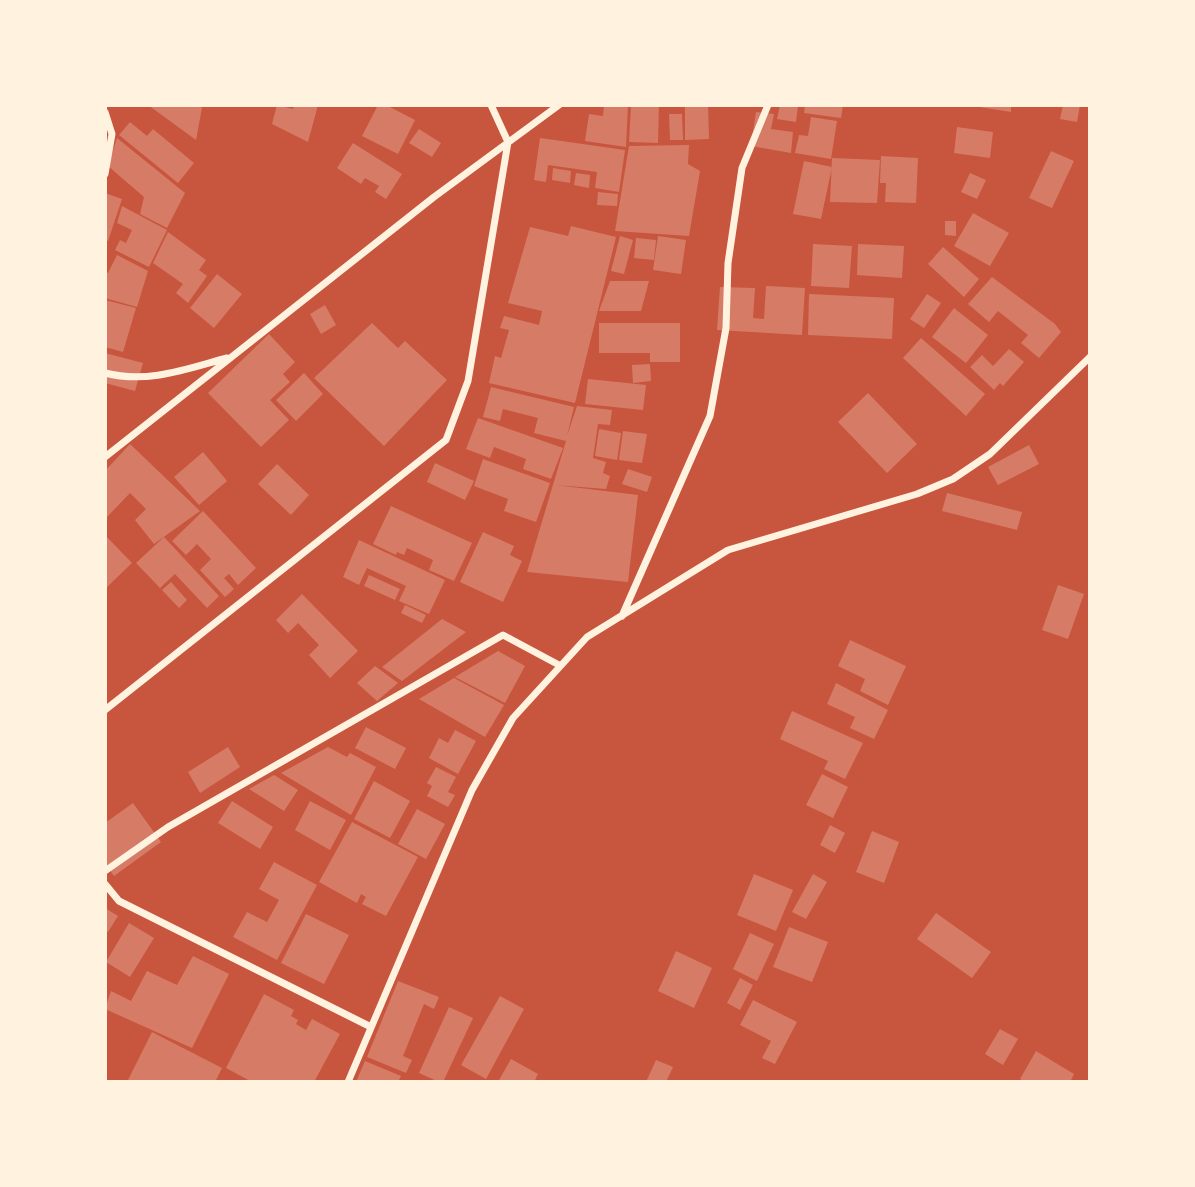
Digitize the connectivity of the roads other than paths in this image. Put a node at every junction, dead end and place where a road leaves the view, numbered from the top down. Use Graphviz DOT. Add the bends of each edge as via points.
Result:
graph roads {
  1 [pos="491,105"];
  2 [pos="559,105"];
  3 [pos="768,105"];
  4 [pos="105,112"];
  5 [pos="508,142"];
  6 [pos="105,174"];
  7 [pos="230,357"];
  8 [pos="1090,357"];
  9 [pos="105,373"];
  10 [pos="105,457"];
  11 [pos="622,616"];
  12 [pos="559,665"];
  13 [pos="105,710"];
  14 [pos="105,871"];
  15 [pos="105,884"];
  16 [pos="371,1027"];
  17 [pos="348,1082"];
  1 -- 5 [label="street"];
  2 -- 5 [label="street"];
  3 -- 11 [label="street" via="742,168 728,263 726,328 709,416"];
  4 -- 6 [label="street" via="112,134"];
  5 -- 7 [label="street"];
  5 -- 13 [label="street" via="468,380 446,440"];
  7 -- 9 [label="street" via="154,377 128,379"];
  7 -- 10 [label="street"];
  8 -- 11 [label="street" via="990,454 953,479 917,494 727,550"];
  11 -- 12 [label="street" via="587,637"];
  12 -- 14 [label="street" via="503,635 168,827"];
  12 -- 16 [label="street" via="513,718 472,790"];
  15 -- 16 [label="street" via="119,901"];
  16 -- 17 [label="street"];
}
